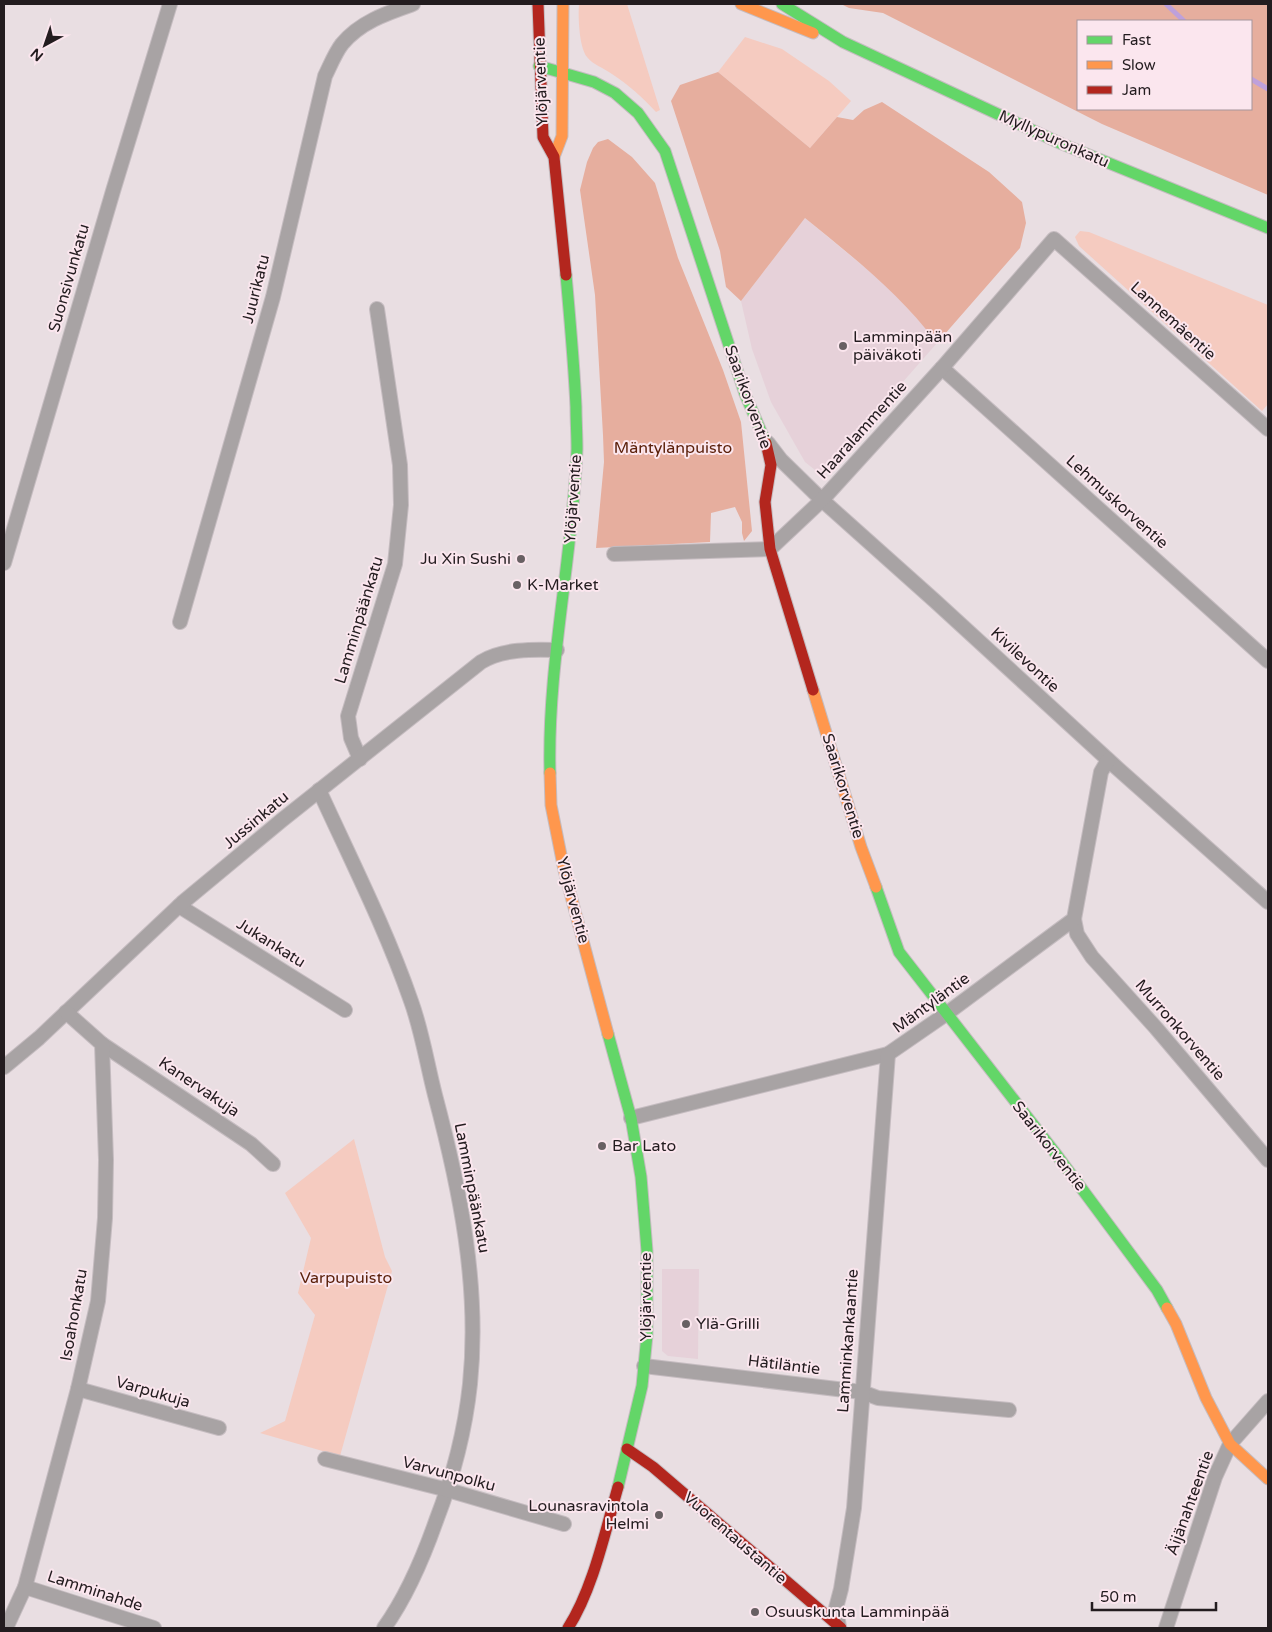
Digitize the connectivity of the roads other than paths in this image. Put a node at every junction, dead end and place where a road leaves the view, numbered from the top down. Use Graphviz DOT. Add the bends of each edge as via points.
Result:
graph roads {
  1 [pos="170,4"];
  2 [pos="413,4"];
  3 [pos="538,4"];
  4 [pos="563,4"];
  5 [pos="741,4"];
  6 [pos="782,4"];
  7 [pos="844,42"];
  8 [pos="539,66"];
  9 [pos="562,72"];
  10 [pos="554,157"];
  11 [pos="1268,228"];
  12 [pos="1054,239"];
  13 [pos="376,309"];
  14 [pos="942,368"];
  15 [pos="1268,429"];
  16 [pos="764,438"];
  17 [pos="822,500"];
  18 [pos="770,549"];
  19 [pos="614,554"];
  20 [pos="4,563"];
  21 [pos="180,622"];
  22 [pos="557,650"];
  23 [pos="1268,661"];
  24 [pos="360,759"];
  25 [pos="1108,760"];
  26 [pos="319,790"];
  27 [pos="1268,902"];
  28 [pos="179,906"];
  29 [pos="1074,919"];
  30 [pos="345,1010"];
  31 [pos="66,1012"];
  32 [pos="946,1014"];
  33 [pos="102,1044"];
  34 [pos="888,1054"];
  35 [pos="4,1067"];
  36 [pos="631,1118"];
  37 [pos="1268,1160"];
  38 [pos="273,1164"];
  39 [pos="644,1366"];
  40 [pos="78,1389"];
  41 [pos="862,1392"];
  42 [pos="1268,1401"];
  43 [pos="1009,1410"];
  44 [pos="219,1428"];
  45 [pos="1230,1444"];
  46 [pos="627,1449"];
  47 [pos="325,1459"];
  48 [pos="1268,1479"];
  49 [pos="448,1490"];
  50 [pos="564,1524"];
  51 [pos="25,1586"];
  52 [pos="6,1628"];
  53 [pos="154,1628"];
  54 [pos="384,1628"];
  55 [pos="568,1628"];
  56 [pos="840,1628"];
  57 [pos="1166,1628"];
  1 -- 20 [label="street, Suonsivunkatu"];
  2 -- 21 [label="street, Juurikatu" via="358,28 341,45 325,76 270,306"];
  3 -- 8 [label="main road, Ylöjärventie"];
  4 -- 9 [label="main road, Ylöjärventie"];
  5 -- 7 [label="main road, Myllypuronkatu" via="825,38"];
  6 -- 7 [label="main road, Myllypuronkatu"];
  7 -- 11 [label="main road, Myllypuronkatu" via="1062,144"];
  8 -- 9 [label="main road, Saarikorventie"];
  8 -- 10 [label="main road, Ylöjärventie" via="543,138"];
  9 -- 10 [label="main road, Ylöjärventie" via="562,136"];
  9 -- 16 [label="main road, Saarikorventie" via="594,82 623,99 665,151 745,394"];
  10 -- 22 [label="main road, Ylöjärventie" via="574,363 577,443 569,553"];
  12 -- 14 [label="street, Haaralammentie"];
  12 -- 15 [label="street, Lannemäentie"];
  13 -- 24 [label="street, Lamminpäänkatu" via="400,465 401,505 395,564 348,716 350,738"];
  14 -- 17 [label="street, Haaralammentie"];
  14 -- 23 [label="street, Lehmuskorventie"];
  16 -- 17 [label="street, Kivilevontie" via="781,460"];
  16 -- 18 [label="main road, Saarikorventie" via="771,464 765,502"];
  17 -- 18 [label="street, Haaralammentie"];
  17 -- 25 [label="street, Kivilevontie"];
  18 -- 19 [label="street"];
  18 -- 32 [label="main road, Saarikorventie" via="861,847 899,952"];
  22 -- 24 [label="street, Jussinkatu" via="532,649 486,659"];
  22 -- 36 [label="main road, Ylöjärventie" via="549,742 551,805 568,884"];
  24 -- 26 [label="street, Jussinkatu"];
  25 -- 27 [label="street, Kivilevontie"];
  25 -- 29 [label="street" via="1101,772"];
  26 -- 28 [label="street, Jussinkatu"];
  26 -- 49 [label="street, Lamminpäänkatu" via="412,1003 459,1195 473,1314 470,1383"];
  28 -- 30 [label="street, Jukankatu"];
  28 -- 31 [label="street, Jussinkatu"];
  29 -- 32 [label="street, Mäntyläntie"];
  29 -- 37 [label="street, Murronkorventie" via="1077,934 1092,957"];
  31 -- 33 [label="street"];
  31 -- 35 [label="street, Jussinkatu"];
  32 -- 34 [label="street, Mäntyläntie"];
  32 -- 45 [label="main road, Saarikorventie" via="1157,1290 1176,1324 1206,1398"];
  33 -- 38 [label="street, Kanervakuja" via="251,1144"];
  33 -- 40 [label="street, Isoahonkatu" via="105,1218 98,1301"];
  34 -- 36 [label="street, Mäntyläntie"];
  34 -- 41 [label="street, Lamminkankaantie"];
  36 -- 39 [label="main road, Ylöjärventie" via="647,1251"];
  39 -- 41 [label="street, Hätiläntie"];
  39 -- 46 [label="main road, Ylöjärventie"];
  40 -- 44 [label="street, Varpukuja"];
  40 -- 51 [label="street, Isoahonkatu"];
  41 -- 43 [label="street, Hätiläntie" via="878,1398"];
  41 -- 56 [label="street, Lamminkankaantie" via="854,1508 842,1589 836,1608"];
  42 -- 45 [label="street, Äijänahteentie"];
  45 -- 48 [label="main road, Saarikorventie"];
  45 -- 57 [label="street, Äijänahteentie" via="1215,1477"];
  46 -- 55 [label="main road, Ylöjärventie" via="595,1566"];
  46 -- 56 [label="main road, Vuorentaustantie" via="653,1467"];
  47 -- 49 [label="street, Varvunpolku"];
  49 -- 50 [label="street, Varvunpolku"];
  49 -- 54 [label="street, Lamminpäänkatu" via="407,1590"];
  51 -- 52 [label="street, Isoahonkatu"];
  51 -- 53 [label="street, Lamminahde"];
}
